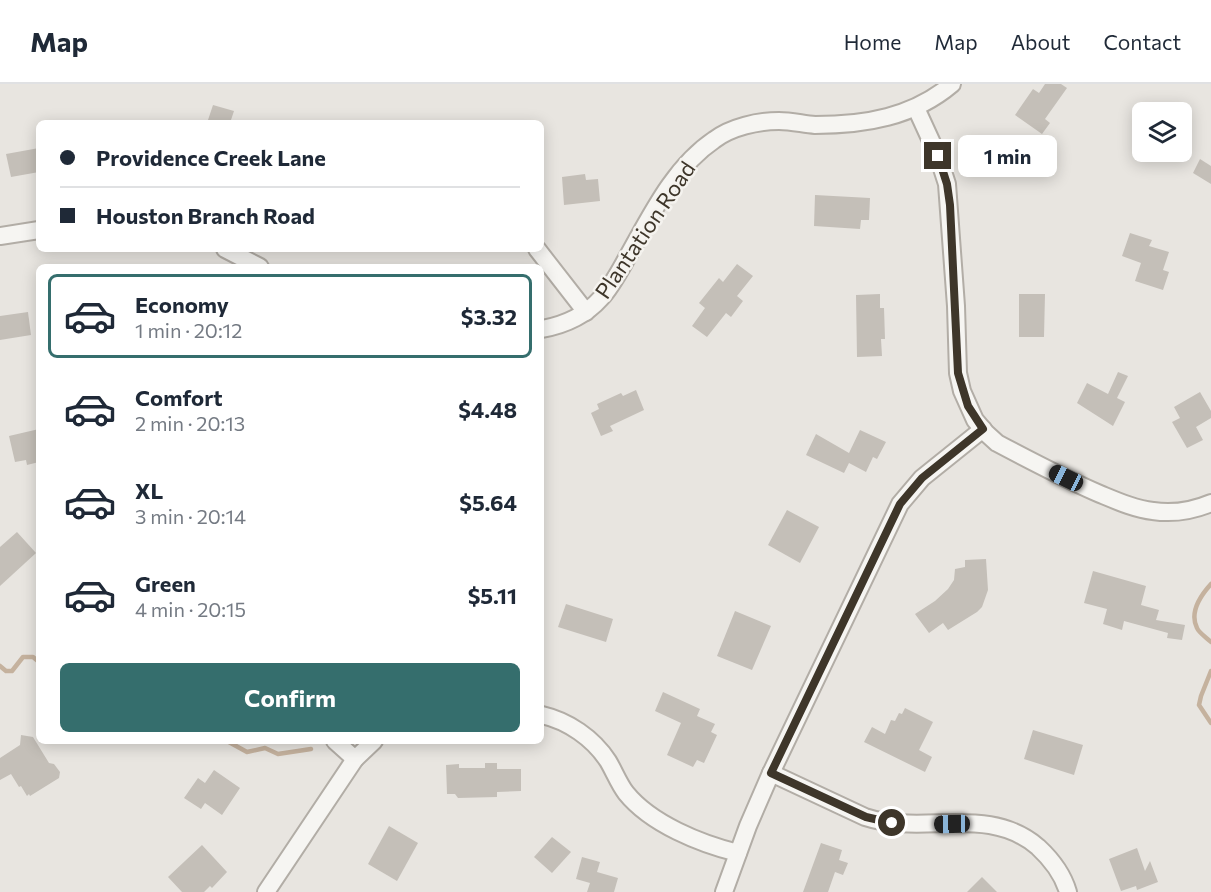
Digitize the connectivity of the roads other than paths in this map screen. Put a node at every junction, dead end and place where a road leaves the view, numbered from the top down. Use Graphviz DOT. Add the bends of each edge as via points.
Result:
graph roads {
  1 [pos="952,84"];
  2 [pos="916,108"];
  3 [pos="36,230"];
  4 [pos="0,236"];
  5 [pos="231,252"];
  6 [pos="539,252"];
  7 [pos="254,264"];
  8 [pos="585,312"];
  9 [pos="544,328"];
  10 [pos="983,429"];
  11 [pos="1211,503"];
  12 [pos="544,716"];
  13 [pos="338,744"];
  14 [pos="371,744"];
  15 [pos="355,759"];
  16 [pos="771,773"];
  17 [pos="738,853"];
  18 [pos="266,892"];
  19 [pos="724,892"];
  20 [pos="1068,892"];
  1 -- 2 [label="street, Plantation Road"];
  2 -- 8 [label="street, Plantation Road" via="855,124 759,123 717,137 680,173 603,297"];
  2 -- 10 [label="street" via="947,184 958,373 968,406"];
  3 -- 4 [label="street"];
  5 -- 7 [label="street"];
  6 -- 8 [label="street"];
  8 -- 9 [label="street, Plantation Road" via="571,321"];
  10 -- 11 [label="street" via="997,443 1029,461 1132,507 1178,512"];
  10 -- 16 [label="street" via="922,478 900,504"];
  12 -- 17 [label="street" via="567,723 590,740 606,758 626,793 646,811 699,841"];
  13 -- 15 [label="street"];
  14 -- 15 [label="street"];
  15 -- 18 [label="street"];
  16 -- 17 [label="street"];
  16 -- 20 [label="street" via="878,821 906,825 987,824 1011,830 1044,853"];
  17 -- 19 [label="street"];
}
